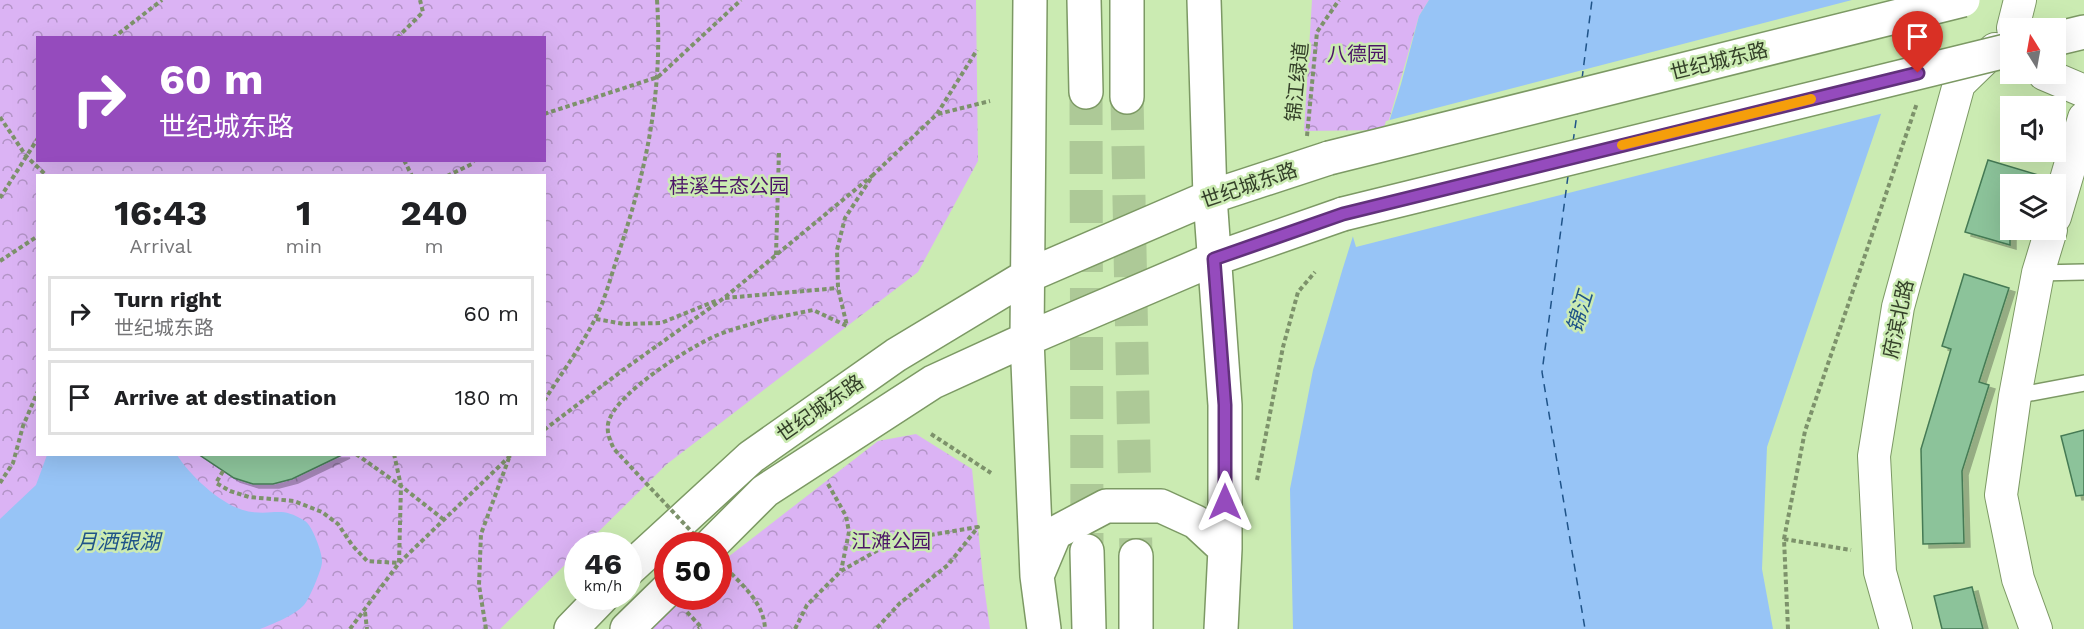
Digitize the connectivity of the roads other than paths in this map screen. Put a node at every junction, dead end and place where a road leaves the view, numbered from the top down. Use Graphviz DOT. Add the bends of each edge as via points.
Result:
graph roads {
  1 [pos="1030,0"];
  2 [pos="1084,0"];
  3 [pos="1127,0"];
  4 [pos="1204,0"];
  5 [pos="1963,0"];
  6 [pos="2020,0"];
  7 [pos="2016,18"];
  8 [pos="2084,32"];
  9 [pos="2066,36"];
  10 [pos="2000,44"];
  11 [pos="2000,52"];
  12 [pos="2066,83"];
  13 [pos="2084,91"];
  14 [pos="1086,92"];
  15 [pos="1127,98"];
  16 [pos="2084,118"];
  17 [pos="2066,179"];
  18 [pos="1210,197"];
  19 [pos="2048,240"];
  20 [pos="1214,259"];
  21 [pos="2084,272"];
  22 [pos="2038,273"];
  23 [pos="1027,276"];
  24 [pos="1028,339"];
  25 [pos="2084,383"];
  26 [pos="2015,396"];
  27 [pos="724,532"];
  28 [pos="1225,549"];
  29 [pos="1087,551"];
  30 [pos="1136,556"];
  31 [pos="642,557"];
  32 [pos="1037,576"];
  33 [pos="654,603"];
  34 [pos="589,610"];
  35 [pos="571,629"];
  36 [pos="627,629"];
  37 [pos="1044,629"];
  38 [pos="1089,629"];
  39 [pos="1136,629"];
  40 [pos="1221,629"];
  41 [pos="1896,629"];
  42 [pos="2036,629"];
  1 -- 23 [label="main road"];
  2 -- 14 [label="main road"];
  3 -- 15 [label="main road"];
  4 -- 18 [label="main road"];
  5 -- 18 [label="main road, 世纪城东路, bridge" via="1318,148"];
  6 -- 7 [label="street"];
  8 -- 9 [label="main road"];
  10 -- 41 [label="street, 府滨北路" via="1959,84 1898,307 1874,456 1881,572"];
  11 -- 20 [label="main road, 世纪城东路, bridge" via="1343,214"];
  12 -- 13 [label="street"];
  16 -- 17 [label="street"];
  18 -- 20 [label="main road"];
  18 -- 23 [label="main road, 世纪城东路"];
  19 -- 22 [label="street"];
  20 -- 24 [label="main road, 世纪城东路"];
  20 -- 28 [label="main road" via="1225,405"];
  21 -- 22 [label="lane"];
  22 -- 26 [label="street"];
  23 -- 24 [label="main road"];
  23 -- 31 [label="main road, 世纪城东路" via="896,355 751,457"];
  24 -- 27 [label="main road, 世纪城东路" via="933,382 765,491"];
  24 -- 32 [label="main road"];
  25 -- 26 [label="lane"];
  26 -- 42 [label="street" via="2001,495 2018,579"];
  28 -- 32 [label="main road" via="1196,522 1161,506 1106,506 1055,533"];
  28 -- 40 [label="main road"];
  29 -- 38 [label="main road"];
  30 -- 39 [label="main road"];
  32 -- 37 [label="main road"];
  33 -- 36 [label="main road"];
  34 -- 35 [label="main road"];
}
